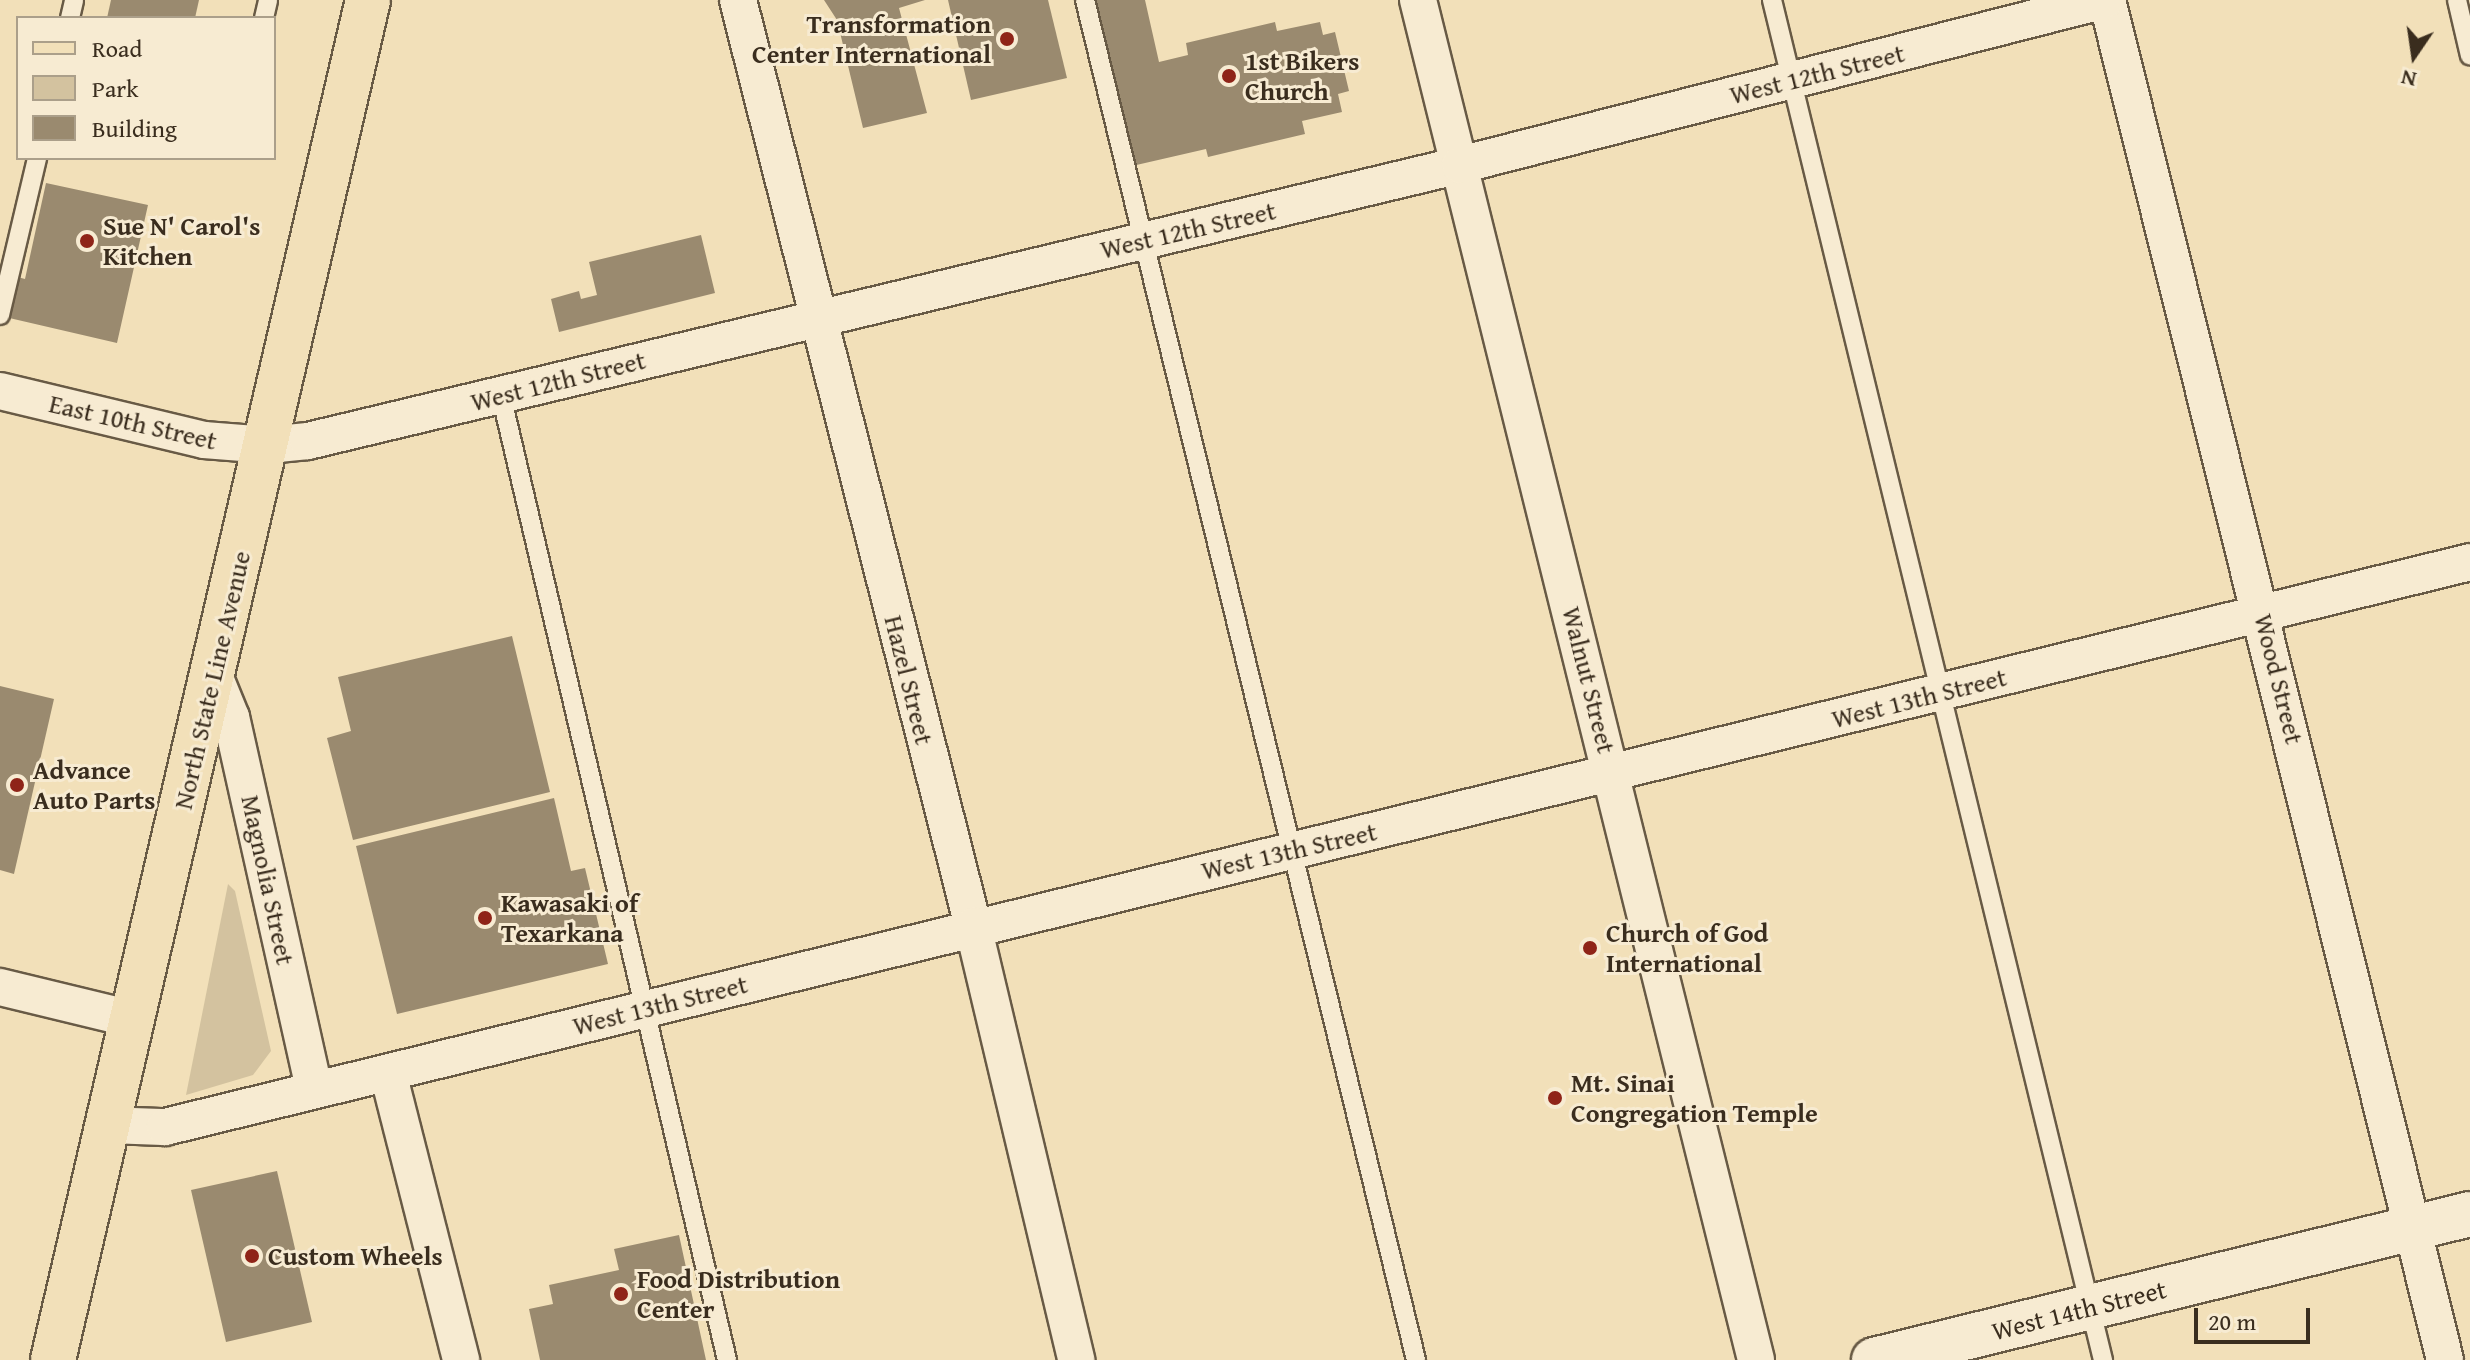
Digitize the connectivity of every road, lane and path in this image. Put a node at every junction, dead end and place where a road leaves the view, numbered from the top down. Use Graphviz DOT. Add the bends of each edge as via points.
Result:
graph roads {
  1 [pos="368,0"];
  2 [pos="738,0"];
  3 [pos="1085,0"];
  4 [pos="1418,0"];
  5 [pos="1772,0"];
  6 [pos="2106,0"];
  7 [pos="2457,0"];
  8 [pos="2470,56"];
  9 [pos="1791,81"];
  10 [pos="37,160"];
  11 [pos="1460,165"];
  12 [pos="1144,240"];
  13 [pos="0,315"];
  14 [pos="816,319"];
  15 [pos="0,391"];
  16 [pos="501,395"];
  17 [pos="268,445"];
  18 [pos="2470,562"];
  19 [pos="2262,613"];
  20 [pos="213,673"];
  21 [pos="1940,693"];
  22 [pos="1613,775"];
  23 [pos="1292,850"];
  24 [pos="973,926"];
  25 [pos="0,987"];
  26 [pos="647,1008"];
  27 [pos="132,1019"];
  28 [pos="388,1073"];
  29 [pos="314,1089"];
  30 [pos="107,1125"];
  31 [pos="2470,1214"];
  32 [pos="2412,1229"];
  33 [pos="2089,1307"];
  34 [pos="53,1360"];
  35 [pos="461,1360"];
  36 [pos="727,1360"];
  37 [pos="1076,1360"];
  38 [pos="1416,1360"];
  39 [pos="1756,1360"];
  40 [pos="1874,1360"];
  41 [pos="2103,1360"];
  42 [pos="2445,1360"];
  1 -- 17 [label="main road, North State Line Avenue"];
  2 -- 14 [label="street, Hazel Street"];
  3 -- 12 [label="lane"];
  4 -- 11 [label="street, Walnut Street"];
  5 -- 9 [label="lane"];
  6 -- 9 [label="street, West 12th Street"];
  6 -- 19 [label="street, Wood Street"];
  7 -- 8 [label="lane"];
  9 -- 11 [label="street, West 12th Street"];
  9 -- 21 [label="lane"];
  10 -- 13 [label="lane"];
  11 -- 12 [label="street, West 12th Street"];
  11 -- 22 [label="street, Walnut Street"];
  12 -- 14 [label="street, West 12th Street"];
  12 -- 23 [label="lane"];
  14 -- 16 [label="street, West 12th Street"];
  14 -- 24 [label="street, Hazel Street"];
  15 -- 17 [label="street, East 10th Street" via="204,440"];
  16 -- 17 [label="street, West 12th Street" via="341,434"];
  16 -- 26 [label="lane"];
  17 -- 20 [label="main road, North State Line Avenue"];
  18 -- 19 [label="street, West 13th Street"];
  19 -- 21 [label="street, West 13th Street"];
  19 -- 32 [label="street, Wood Street"];
  20 -- 27 [label="main road, North State Line Avenue"];
  20 -- 29 [label="street, Magnolia Street" via="231,717"];
  21 -- 22 [label="street, West 13th Street"];
  21 -- 33 [label="lane"];
  22 -- 23 [label="street, West 13th Street"];
  22 -- 39 [label="street, Walnut Street"];
  23 -- 24 [label="street, West 13th Street"];
  23 -- 38 [label="lane"];
  24 -- 26 [label="street, West 13th Street"];
  24 -- 37 [label="street, Hazel Street"];
  25 -- 27 [label="street"];
  26 -- 28 [label="street, West 13th Street"];
  26 -- 36 [label="lane"];
  27 -- 30 [label="main road, North State Line Avenue"];
  28 -- 29 [label="street, West 13th Street"];
  28 -- 35 [label="street"];
  29 -- 30 [label="street, West 13th Street" via="165,1127"];
  30 -- 34 [label="main road, North State Line Avenue"];
  31 -- 32 [label="street, West 14th Street"];
  32 -- 33 [label="street, West 14th Street"];
  32 -- 42 [label="street, Wood Street"];
  33 -- 40 [label="street, West 14th Street"];
  33 -- 41 [label="lane"];
}
